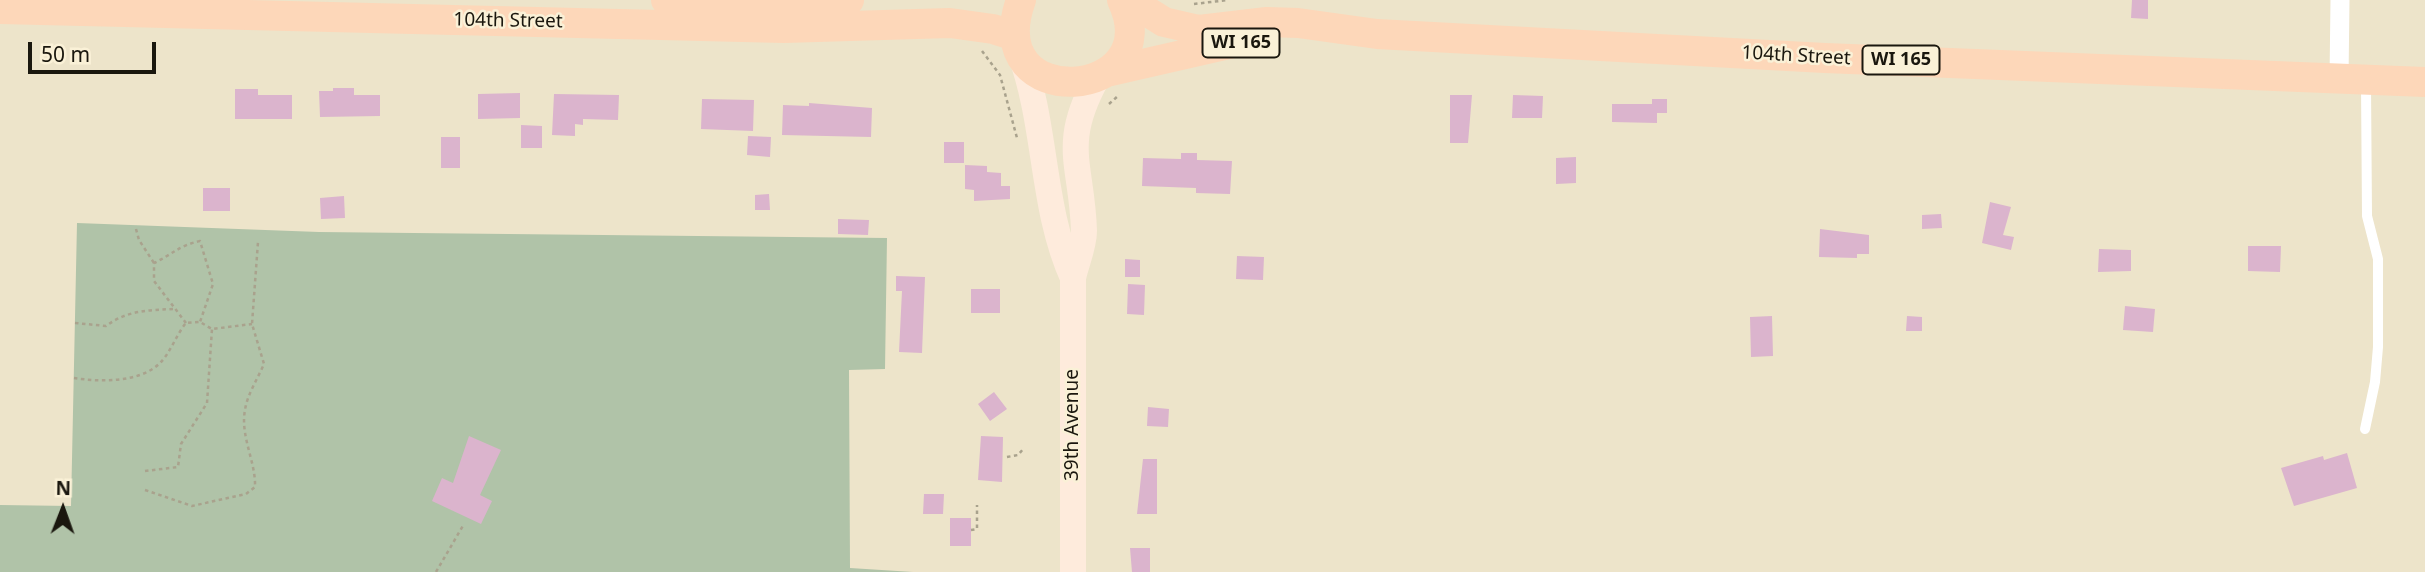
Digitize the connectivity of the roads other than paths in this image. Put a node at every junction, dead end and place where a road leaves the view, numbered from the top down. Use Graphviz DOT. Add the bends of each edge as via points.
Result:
graph roads {
  1 [pos="666,0"];
  2 [pos="849,0"];
  3 [pos="1021,0"];
  4 [pos="1122,0"];
  5 [pos="1129,0"];
  6 [pos="2340,0"];
  7 [pos="0,9"];
  8 [pos="1377,34"];
  9 [pos="1016,41"];
  10 [pos="2352,79"];
  11 [pos="1109,81"];
  12 [pos="2425,82"];
  13 [pos="1073,278"];
  14 [pos="2365,429"];
  15 [pos="1073,572"];
  1 -- 2 [label="main road"];
  3 -- 9 [label="main road" via="1015,16"];
  4 -- 11 [label="main road" via="1130,27"];
  5 -- 8 [label="main road, 104th Street / WI 165" via="1164,22 1199,30 1277,22"];
  6 -- 10 [label="street"];
  7 -- 9 [label="main road, 104th Street" via="784,27 950,23 993,29"];
  8 -- 10 [label="main road, 104th Street / WI 165"];
  8 -- 11 [label="main road, 104th Street / WI 165" via="1219,44"];
  9 -- 11 [label="main road, WI 165" via="1027,63 1051,79"];
  9 -- 13 [label="main road, 39th Avenue" via="1032,88 1060,250"];
  10 -- 12 [label="main road, 104th Street / WI 165"];
  10 -- 14 [label="lane" via="2367,216 2378,259 2378,347"];
  11 -- 13 [label="main road, 39th Avenue" via="1084,102 1074,135 1084,233"];
  13 -- 15 [label="main road, 39th Avenue"];
}
